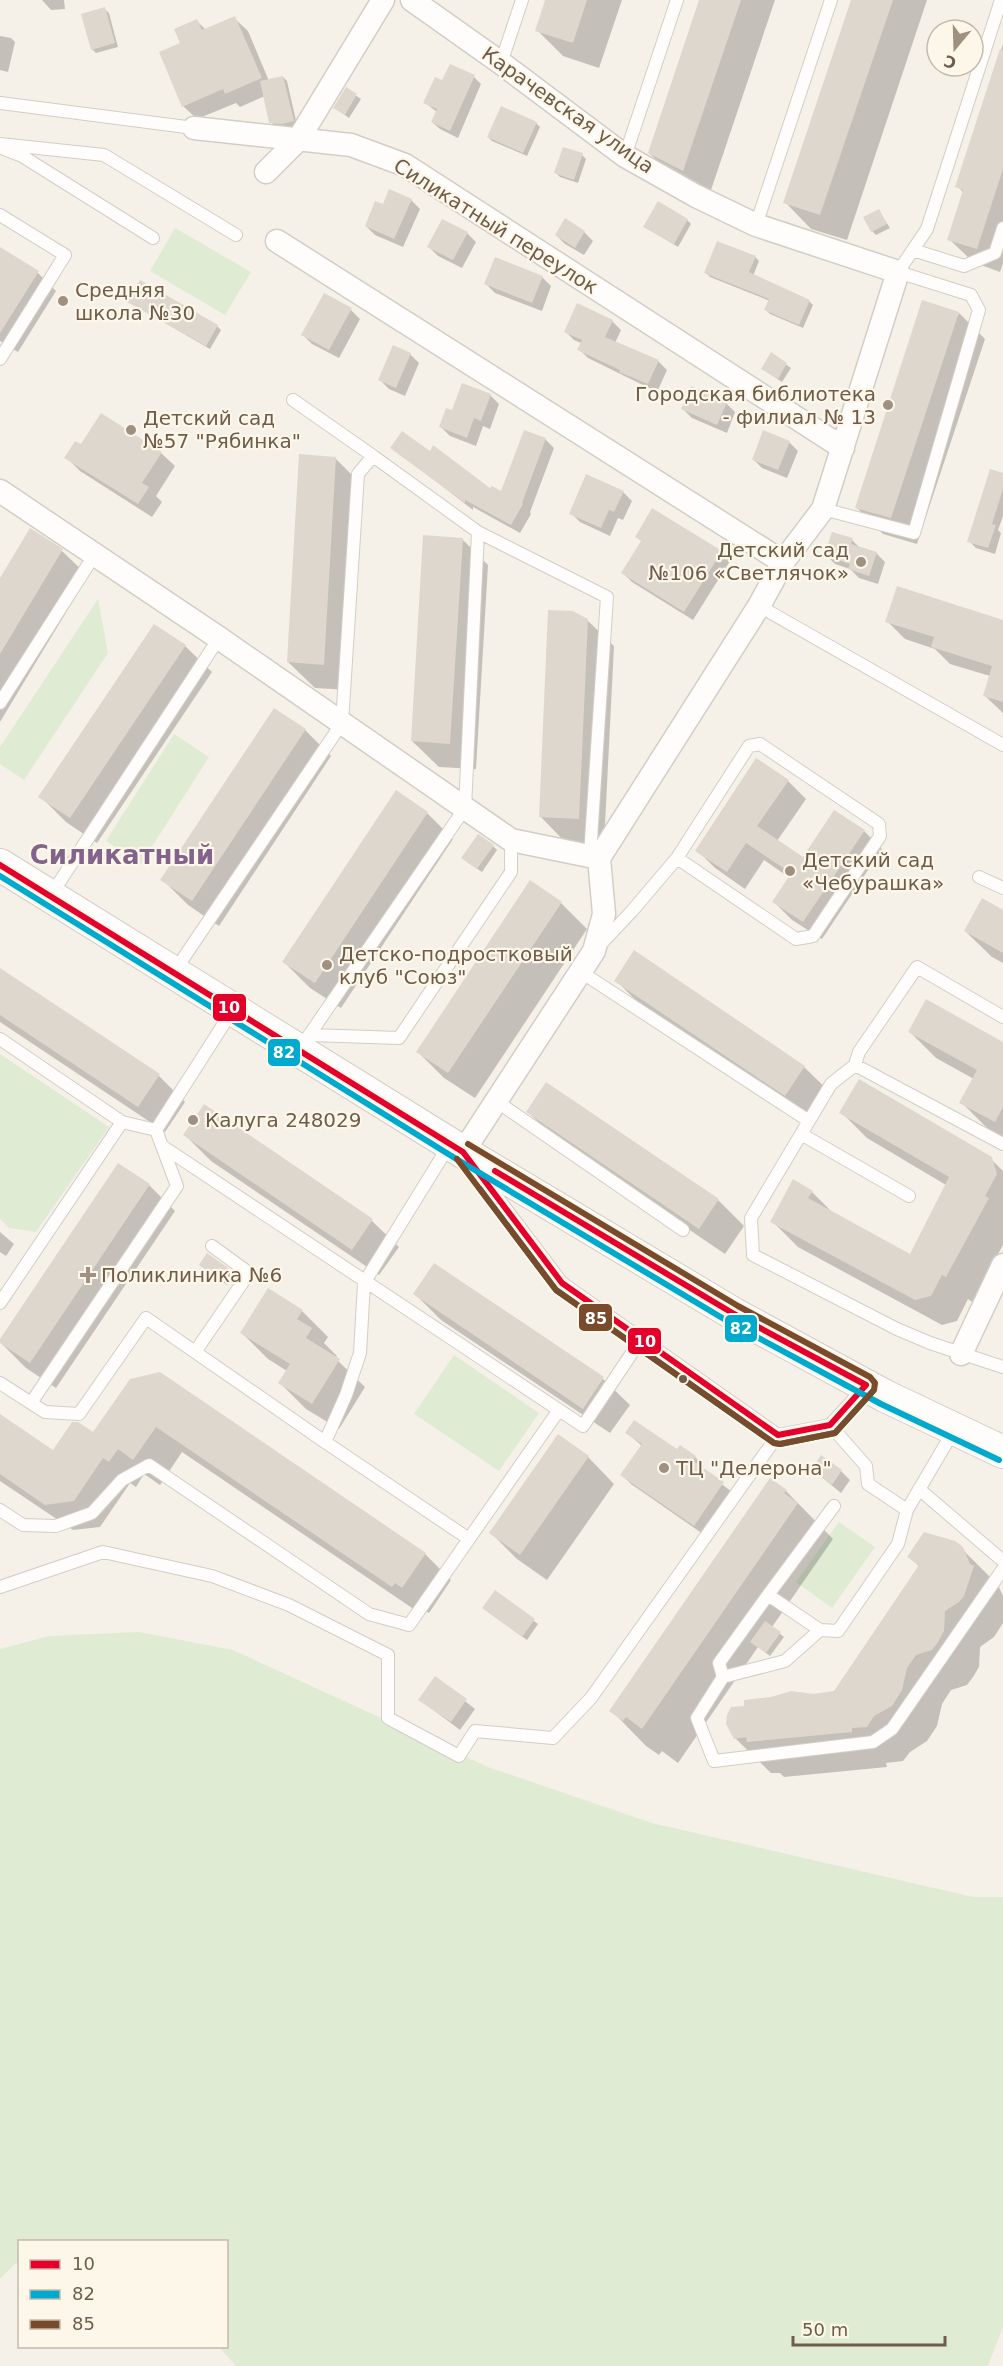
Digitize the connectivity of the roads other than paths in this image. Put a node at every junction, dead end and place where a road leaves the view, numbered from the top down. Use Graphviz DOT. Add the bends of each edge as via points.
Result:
graph roads {
  1 [pos="383,0"];
  2 [pos="412,0"];
  3 [pos="522,0"];
  4 [pos="677,0"];
  5 [pos="831,0"];
  6 [pos="1001,0"];
  7 [pos="501,63"];
  8 [pos="0,103"];
  9 [pos="194,128"];
  10 [pos="298,140"];
  11 [pos="0,146"];
  12 [pos="625,156"];
  13 [pos="266,172"];
  14 [pos="0,214"];
  15 [pos="756,225"];
  16 [pos="1003,228"];
  17 [pos="236,235"];
  18 [pos="153,238"];
  19 [pos="277,241"];
  20 [pos="913,250"];
  21 [pos="898,272"];
  22 [pos="0,359"];
  23 [pos="293,400"];
  24 [pos="843,448"];
  25 [pos="373,456"];
  26 [pos="0,491"];
  27 [pos="823,509"];
  28 [pos="478,532"];
  29 [pos="95,554"];
  30 [pos="783,562"];
  31 [pos="759,606"];
  32 [pos="219,638"];
  33 [pos="0,703"];
  34 [pos="342,723"];
  35 [pos="1003,745"];
  36 [pos="465,808"];
  37 [pos="511,840"];
  38 [pos="594,856"];
  39 [pos="677,858"];
  40 [pos="0,865"];
  41 [pos="979,877"];
  42 [pos="1003,888"];
  43 [pos="50,896"];
  44 [pos="594,951"];
  45 [pos="581,972"];
  46 [pos="174,973"];
  47 [pos="233,1010"];
  48 [pos="1003,1017"];
  49 [pos="0,1039"];
  50 [pos="304,1043"];
  51 [pos="855,1065"];
  52 [pos="496,1101"];
  53 [pos="809,1121"];
  54 [pos="122,1122"];
  55 [pos="156,1130"];
  56 [pos="801,1134"];
  57 [pos="1003,1144"];
  58 [pos="162,1146"];
  59 [pos="457,1148"];
  60 [pos="909,1196"];
  61 [pos="683,1230"];
  62 [pos="212,1246"];
  63 [pos="1003,1266"];
  64 [pos="364,1282"];
  65 [pos="0,1303"];
  66 [pos="642,1338"];
  67 [pos="195,1352"];
  68 [pos="961,1354"];
  69 [pos="1003,1367"];
  70 [pos="0,1383"];
  71 [pos="866,1386"];
  72 [pos="31,1403"];
  73 [pos="559,1410"];
  74 [pos="830,1425"];
  75 [pos="955,1428"];
  76 [pos="778,1434"];
  77 [pos="325,1442"];
  78 [pos="1001,1443"];
  79 [pos="920,1489"];
  80 [pos="834,1506"];
  81 [pos="0,1510"];
  82 [pos="907,1510"];
  83 [pos="469,1539"];
  84 [pos="1003,1561"];
  85 [pos="1003,1569"];
  86 [pos="0,1587"];
  87 [pos="768,1595"];
  88 [pos="820,1630"];
  89 [pos="723,1677"];
  1 -- 10 [label="street"];
  2 -- 7 [label="street, Карачевская улица"];
  3 -- 7 [label="lane"];
  4 -- 12 [label="lane"];
  5 -- 15 [label="lane"];
  6 -- 20 [label="lane" via="927,230"];
  7 -- 12 [label="street, Карачевская улица"];
  8 -- 9 [label="lane, Силикатный переулок"];
  9 -- 10 [label="street, Силикатный переулок"];
  10 -- 13 [label="street"];
  10 -- 24 [label="street, Силикатный переулок" via="351,145 405,165"];
  11 -- 17 [label="lane" via="104,154"];
  11 -- 18 [label="lane"];
  12 -- 15 [label="street, Карачевская улица"];
  14 -- 22 [label="lane" via="65,255"];
  15 -- 21 [label="street, Карачевская улица"];
  16 -- 20 [label="lane" via="995,253 964,266"];
  19 -- 30 [label="street"];
  20 -- 21 [label="lane"];
  21 -- 24 [label="street"];
  21 -- 27 [label="lane" via="971,295 979,310 914,533"];
  23 -- 25 [label="lane"];
  24 -- 27 [label="street"];
  25 -- 28 [label="lane"];
  25 -- 34 [label="lane" via="358,474"];
  26 -- 29 [label="street"];
  27 -- 30 [label="street"];
  28 -- 36 [label="lane"];
  28 -- 38 [label="lane" via="607,597"];
  29 -- 32 [label="street"];
  29 -- 33 [label="lane"];
  30 -- 31 [label="street"];
  31 -- 35 [label="lane"];
  31 -- 38 [label="street"];
  32 -- 34 [label="street"];
  32 -- 43 [label="lane"];
  34 -- 36 [label="street"];
  34 -- 46 [label="lane"];
  36 -- 37 [label="street"];
  36 -- 50 [label="lane"];
  37 -- 38 [label="street"];
  37 -- 50 [label="lane" via="511,872 399,1038"];
  38 -- 44 [label="street" via="604,914"];
  39 -- 39 [label="lane" via="749,746 760,744 879,824 880,836 813,936 804,938 796,939"];
  39 -- 44 [label="lane"];
  40 -- 43 [label="street"];
  41 -- 42 [label="lane"];
  43 -- 46 [label="street"];
  44 -- 45 [label="street"];
  45 -- 52 [label="street"];
  45 -- 53 [label="lane"];
  46 -- 47 [label="street"];
  47 -- 50 [label="street"];
  47 -- 55 [label="lane"];
  48 -- 51 [label="lane" via="917,967"];
  49 -- 54 [label="lane"];
  50 -- 59 [label="street"];
  51 -- 53 [label="lane" via="831,1084"];
  51 -- 57 [label="lane"];
  52 -- 59 [label="street"];
  52 -- 61 [label="lane"];
  53 -- 56 [label="lane"];
  54 -- 55 [label="lane"];
  54 -- 65 [label="lane"];
  55 -- 58 [label="lane"];
  56 -- 60 [label="lane"];
  56 -- 68 [label="lane" via="752,1218 753,1255 897,1329"];
  58 -- 64 [label="lane"];
  58 -- 72 [label="lane" via="177,1186"];
  59 -- 64 [label="lane"];
  59 -- 66 [label="lane" via="562,1283"];
  59 -- 71 [label="street" via="734,1314"];
  62 -- 67 [label="lane" via="249,1273"];
  63 -- 68 [label="street"];
  64 -- 73 [label="lane"];
  64 -- 77 [label="lane" via="360,1353"];
  66 -- 73 [label="lane" via="583,1426"];
  66 -- 76 [label="lane"];
  67 -- 72 [label="lane" via="146,1318 79,1414 45,1412"];
  67 -- 77 [label="lane"];
  68 -- 69 [label="lane"];
  70 -- 72 [label="lane"];
  71 -- 74 [label="lane"];
  71 -- 75 [label="street"];
  73 -- 83 [label="lane"];
  74 -- 76 [label="lane"];
  74 -- 82 [label="lane" via="866,1466 868,1484"];
  75 -- 78 [label="street"];
  75 -- 79 [label="lane"];
  76 -- 86 [label="lane" via="591,1698 553,1738 475,1731 459,1756 388,1718 388,1656 290,1605 212,1576 103,1552"];
  77 -- 83 [label="lane"];
  79 -- 82 [label="lane"];
  79 -- 84 [label="lane"];
  80 -- 87 [label="lane"];
  81 -- 83 [label="lane" via="23,1525 56,1526 92,1513 122,1480 148,1465 369,1614 409,1625"];
  82 -- 88 [label="lane" via="898,1544 837,1631"];
  85 -- 89 [label="lane" via="892,1729 873,1742 714,1761 697,1718"];
  87 -- 88 [label="lane"];
  87 -- 89 [label="lane" via="719,1663"];
  88 -- 89 [label="lane" via="785,1660"];
}
